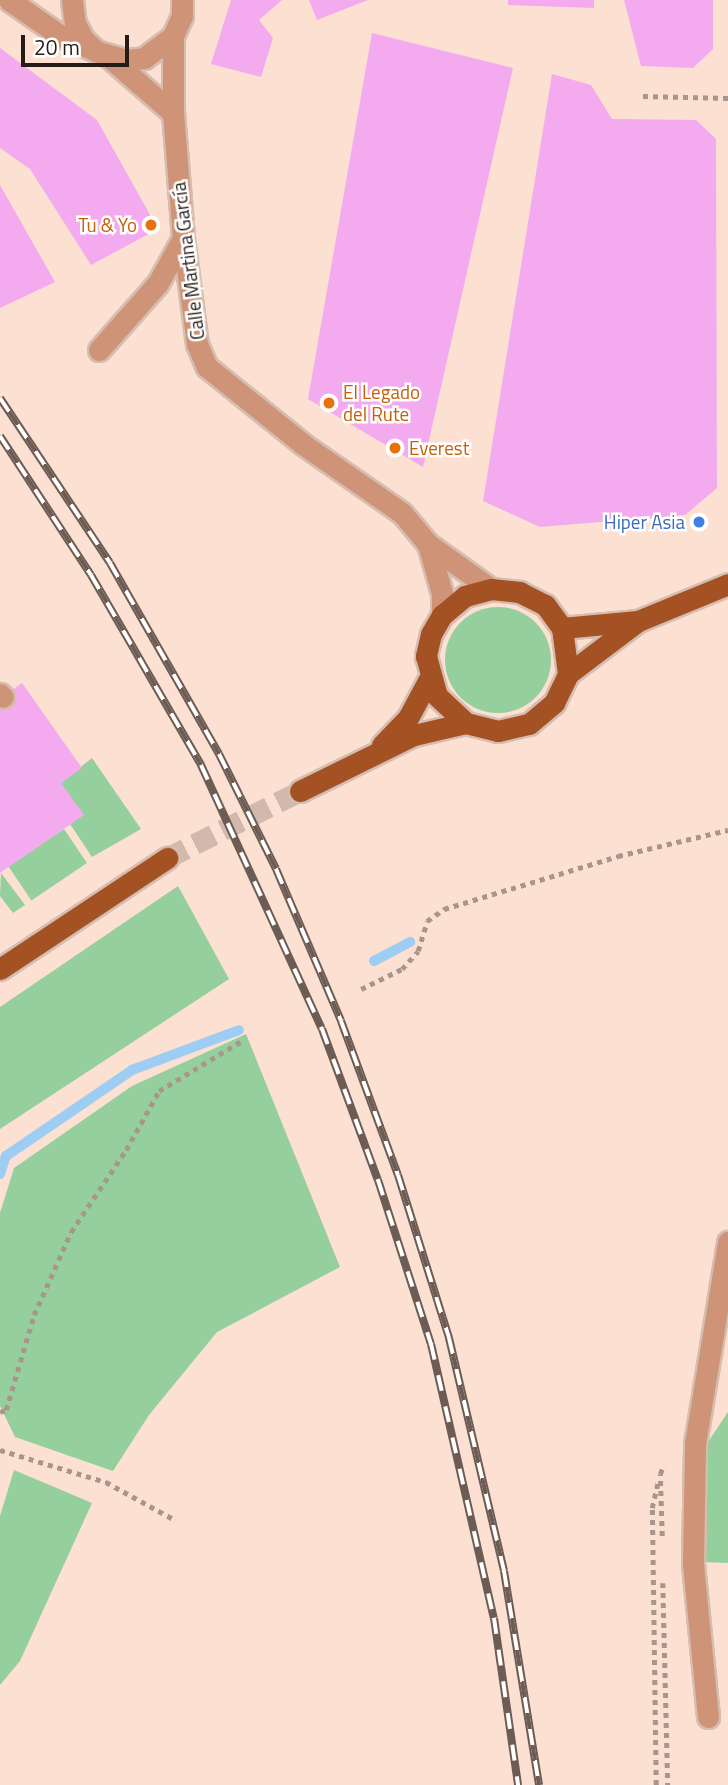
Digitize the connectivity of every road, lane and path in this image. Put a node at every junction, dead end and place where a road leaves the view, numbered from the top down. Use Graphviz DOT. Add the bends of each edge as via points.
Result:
graph roads {
  1 [pos="9,0"];
  2 [pos="72,0"];
  3 [pos="184,2"];
  4 [pos="173,36"];
  5 [pos="102,54"];
  6 [pos="643,96"];
  7 [pos="728,97"];
  8 [pos="173,113"];
  9 [pos="183,238"];
  10 [pos="99,350"];
  11 [pos="428,544"];
  12 [pos="728,584"];
  13 [pos="491,589"];
  14 [pos="442,615"];
  15 [pos="638,621"];
  16 [pos="562,628"];
  17 [pos="568,674"];
  18 [pos="429,679"];
  19 [pos="466,723"];
  20 [pos="370,756"];
  21 [pos="300,791"];
  22 [pos="728,830"];
  23 [pos="167,859"];
  24 [pos="0,968"];
  25 [pos="361,989"];
  26 [pos="245,1039"];
  27 [pos="728,1242"];
  28 [pos="719,1374"];
  29 [pos="0,1412"];
  30 [pos="0,1450"];
  31 [pos="660,1474"];
  32 [pos="175,1520"];
  33 [pos="708,1717"];
  34 [pos="656,1785"];
  1 -- 5 [label="street" via="61,36"];
  2 -- 5 [label="street" via="75,23"];
  3 -- 4 [label="street, Calle Martina García"];
  4 -- 5 [label="street" via="144,58"];
  4 -- 8 [label="street, Calle Martina García"];
  5 -- 8 [label="street"];
  6 -- 7 [label="path"];
  8 -- 9 [label="street, Calle Martina García"];
  9 -- 10 [label="street" via="158,283"];
  9 -- 11 [label="street, Calle Martina García" via="197,344 207,367 304,445 402,513"];
  11 -- 13 [label="street"];
  11 -- 14 [label="street" via="442,593"];
  12 -- 15 [label="main road"];
  13 -- 14 [label="main road" via="465,596"];
  13 -- 16 [label="main road" via="520,592 545,605"];
  14 -- 18 [label="main road" via="429,645"];
  15 -- 16 [label="main road"];
  15 -- 17 [label="main road"];
  16 -- 17 [label="main road"];
  17 -- 19 [label="main road" via="554,703 529,724 498,731"];
  18 -- 19 [label="main road" via="437,696"];
  18 -- 20 [label="main road" via="408,718"];
  19 -- 20 [label="main road" via="414,735"];
  20 -- 21 [label="main road"];
  22 -- 25 [label="path" via="618,856 444,909 427,921 418,951 402,969"];
  23 -- 24 [label="main road"];
  26 -- 29 [label="path" via="159,1091 71,1232 34,1315 6,1410"];
  27 -- 28 [label="street"];
  28 -- 33 [label="street" via="695,1444 693,1563"];
  30 -- 32 [label="path" via="106,1482"];
  31 -- 34 [label="path" via="652,1508"];
}
